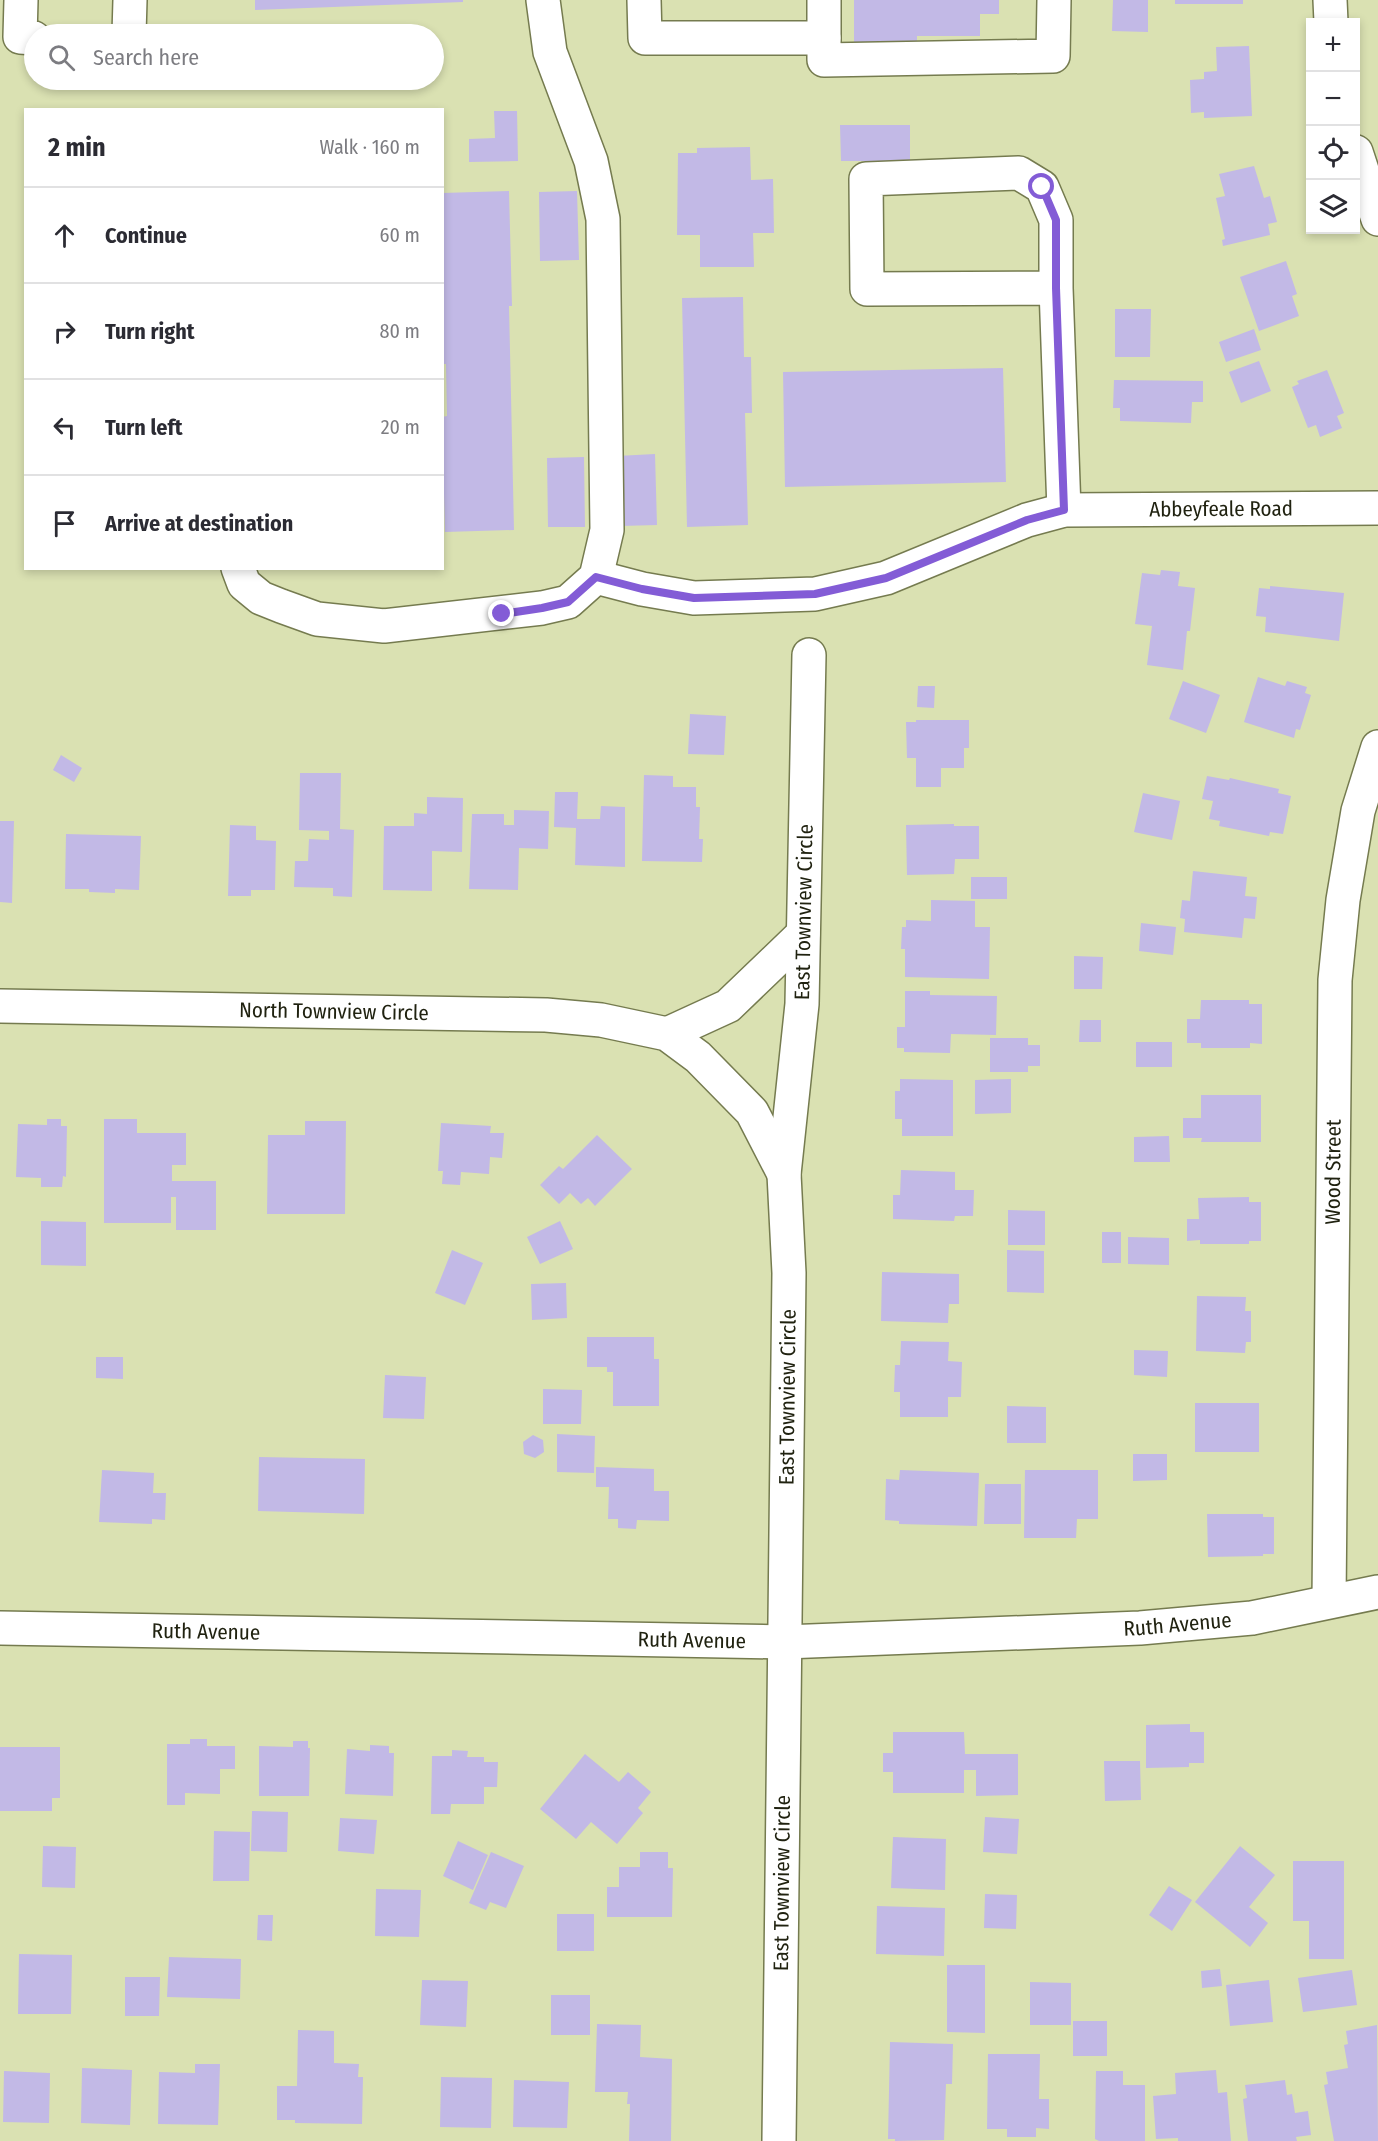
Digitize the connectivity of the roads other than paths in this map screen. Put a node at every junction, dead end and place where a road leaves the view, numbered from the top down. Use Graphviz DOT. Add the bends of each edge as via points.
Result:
graph roads {
  1 [pos="21,0"];
  2 [pos="130,0"];
  3 [pos="543,0"];
  4 [pos="644,0"];
  5 [pos="824,0"];
  6 [pos="1054,0"];
  7 [pos="1330,0"];
  8 [pos="1331,18"];
  9 [pos="129,24"];
  10 [pos="24,37"];
  11 [pos="824,38"];
  12 [pos="1360,164"];
  13 [pos="1378,219"];
  14 [pos="1056,288"];
  15 [pos="1378,508"];
  16 [pos="1064,510"];
  17 [pos="239,570"];
  18 [pos="596,577"];
  19 [pos="810,655"];
  20 [pos="1378,747"];
  21 [pos="803,934"];
  22 [pos="0,1006"];
  23 [pos="667,1034"];
  24 [pos="784,1174"];
  25 [pos="1378,1592"];
  26 [pos="1329,1601"];
  27 [pos="0,1628"];
  28 [pos="785,1642"];
  29 [pos="779,2141"];
  1 -- 10 [label="street" via="20,37"];
  2 -- 9 [label="street"];
  3 -- 18 [label="street" via="550,52 591,162 603,219 607,530"];
  4 -- 11 [label="street" via="645,38"];
  5 -- 11 [label="street"];
  6 -- 11 [label="street" via="1053,56 824,60"];
  7 -- 8 [label="street"];
  12 -- 13 [label="street"];
  14 -- 14 [label="street" via="867,289 866,179 1019,173 1042,187 1056,220"];
  14 -- 16 [label="street"];
  15 -- 16 [label="street, Abbeyfeale Road"];
  16 -- 18 [label="street, Abbeyfeale Road" via="1027,520 886,578 815,594 694,598"];
  17 -- 18 [label="street" via="244,584 261,598 281,606 317,619 384,626 568,602"];
  19 -- 21 [label="street, East Townview Circle"];
  20 -- 26 [label="street, Wood Street" via="1358,811 1335,980"];
  21 -- 23 [label="street" via="728,1006"];
  21 -- 24 [label="street, East Townview Circle" via="802,1004"];
  22 -- 23 [label="street, North Townview Circle" via="546,1015 601,1020"];
  23 -- 24 [label="street, North Townview Circle" via="698,1057 752,1112"];
  24 -- 28 [label="street, East Townview Circle" via="789,1273"];
  25 -- 26 [label="street, Ruth Avenue"];
  26 -- 28 [label="street, Ruth Avenue" via="1252,1618 1140,1628"];
  27 -- 28 [label="street, Ruth Avenue"];
  28 -- 29 [label="street, East Townview Circle"];
}
